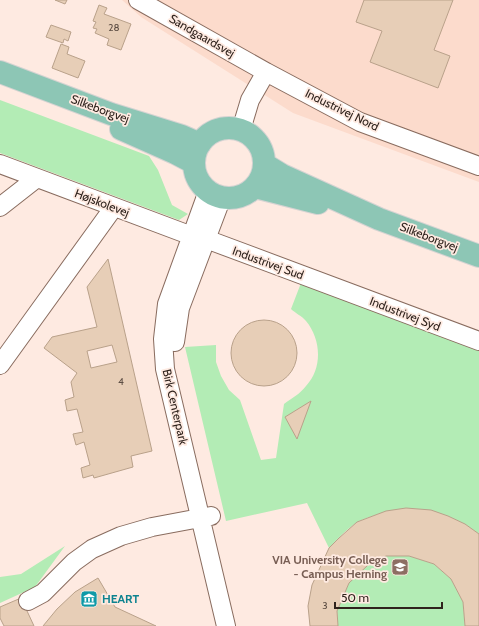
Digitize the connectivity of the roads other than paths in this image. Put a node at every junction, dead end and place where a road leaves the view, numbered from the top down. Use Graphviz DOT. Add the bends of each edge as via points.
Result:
graph roads {
  1 [pos="149,3"];
  2 [pos="0,72"];
  3 [pos="266,72"];
  4 [pos="0,84"];
  5 [pos="241,130"];
  6 [pos="197,153"];
  7 [pos="0,164"];
  8 [pos="264,164"];
  9 [pos="479,166"];
  10 [pos="37,178"];
  11 [pos="255,187"];
  12 [pos="215,194"];
  13 [pos="0,207"];
  14 [pos="114,207"];
  15 [pos="379,218"];
  16 [pos="198,238"];
  17 [pos="479,256"];
  18 [pos="332,286"];
  19 [pos="479,341"];
  20 [pos="0,365"];
  21 [pos="206,517"];
  22 [pos="28,601"];
  23 [pos="226,626"];
  24 [pos="237,626"];
  1 -- 3 [label="street, Sandgaardsvej"];
  2 -- 6 [label="main road, Silkeborgvej" via="111,114 182,136"];
  3 -- 5 [label="street" via="250,100"];
  3 -- 9 [label="street, Industrivej Nord" via="360,122"];
  4 -- 6 [label="main road, Silkeborgvej" via="107,123 171,152"];
  5 -- 6 [label="main road" via="217,130 208,135"];
  5 -- 8 [label="main road" via="257,141"];
  6 -- 12 [label="main road" via="196,174 201,184"];
  7 -- 10 [label="street, Højskolevej"];
  8 -- 11 [label="main road" via="261,178"];
  8 -- 15 [label="main road, Silkeborgvej" via="282,175"];
  10 -- 13 [label="street"];
  10 -- 14 [label="street, Højskolevej"];
  11 -- 12 [label="main road" via="243,195 231,198"];
  11 -- 15 [label="main road, Silkeborgvej"];
  12 -- 16 [label="street, Birk Centerpark"];
  14 -- 16 [label="street, Højskolevej"];
  14 -- 20 [label="street"];
  15 -- 17 [label="main road, Silkeborgvej"];
  16 -- 18 [label="street, Industrivej Sud"];
  16 -- 21 [label="street, Birk Centerpark" via="180,308 175,340 177,370"];
  18 -- 19 [label="street, Industrivej Syd"];
  21 -- 22 [label="street" via="121,536 92,549 74,562 42,593"];
  21 -- 23 [label="street, Birk Centerpark"];
  21 -- 24 [label="street, Birk Centerpark"];
}
